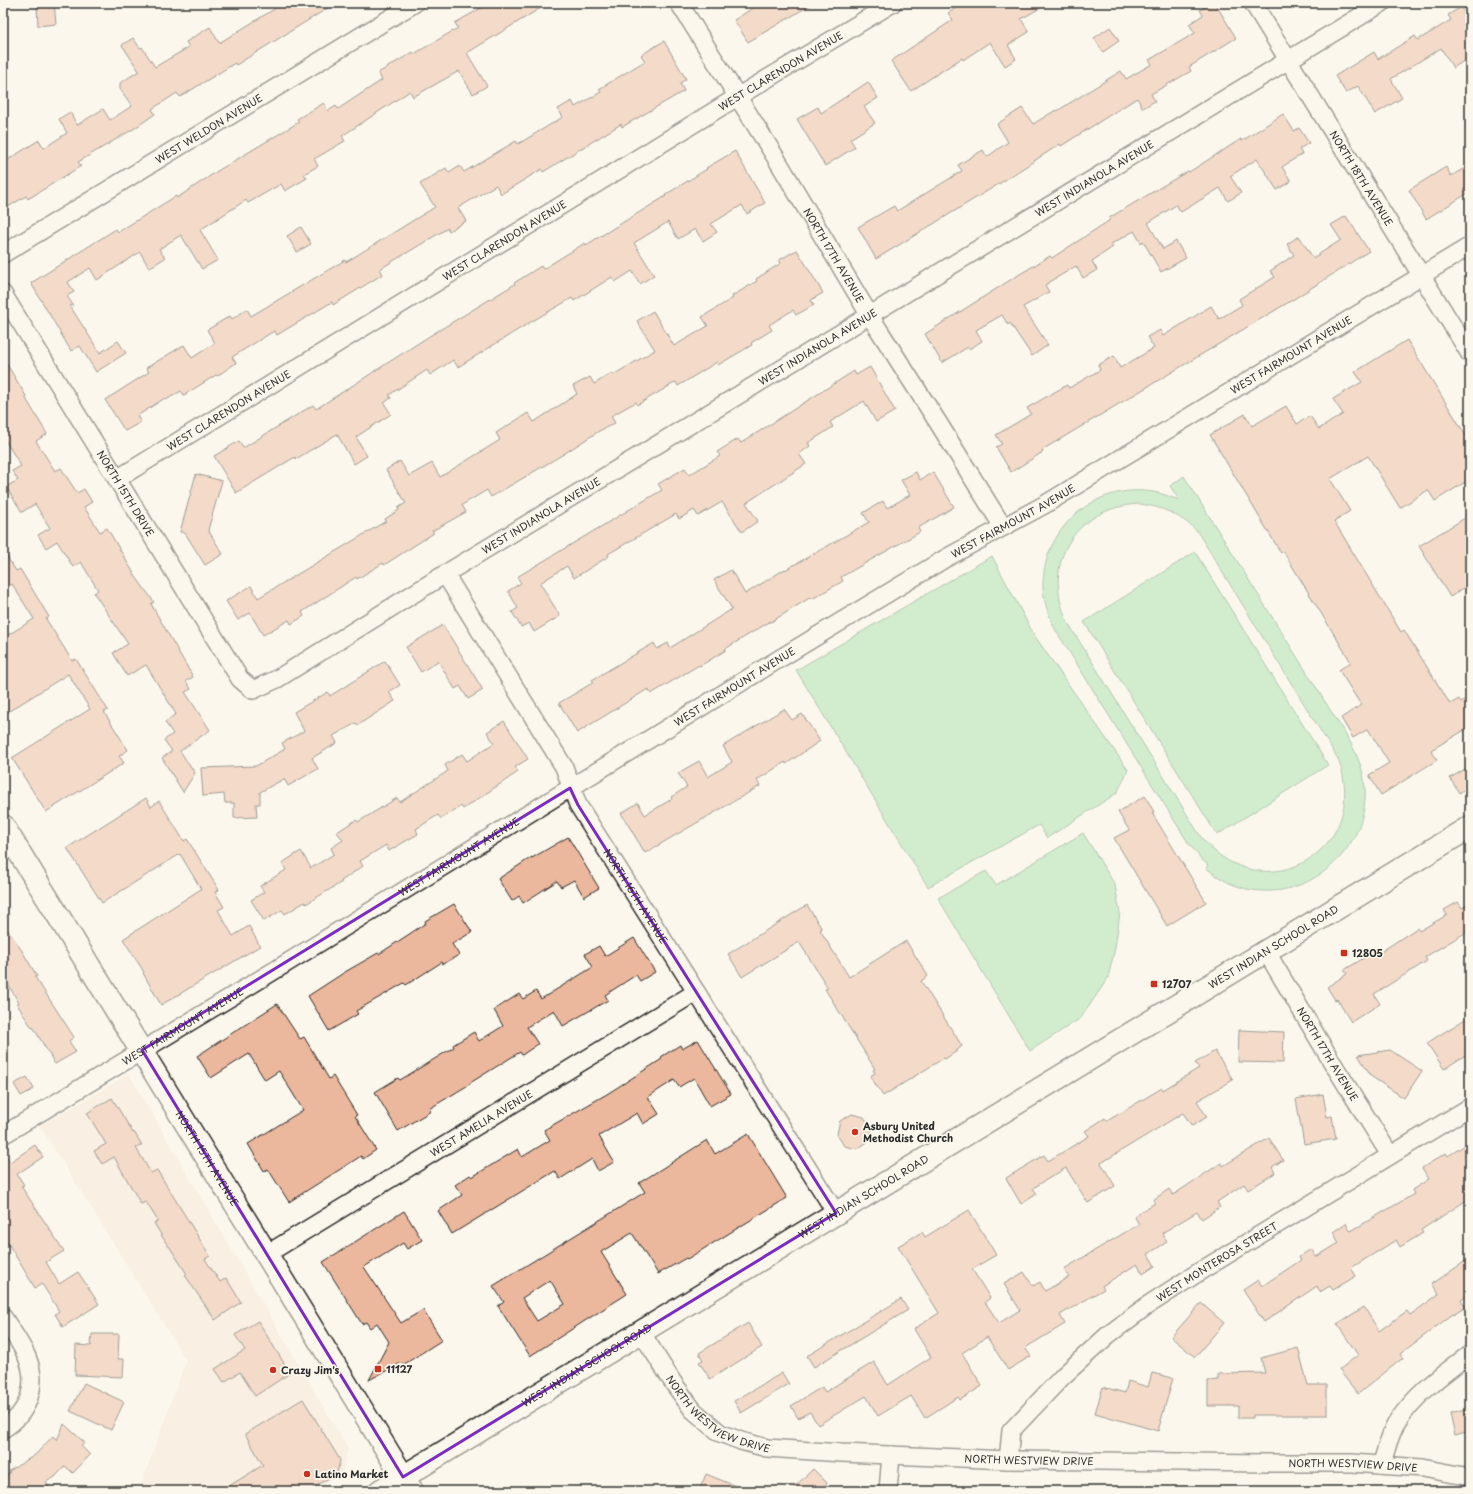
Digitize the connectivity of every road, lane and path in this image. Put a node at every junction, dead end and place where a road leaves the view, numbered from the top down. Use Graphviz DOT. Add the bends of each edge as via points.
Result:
graph roads {
  1 [pos="415,3"];
  2 [pos="679,3"];
  3 [pos="893,3"];
  4 [pos="1253,3"];
  5 [pos="1382,3"];
  6 [pos="1289,60"];
  7 [pos="737,97"];
  8 [pos="1470,246"];
  9 [pos="3,254"];
  10 [pos="1422,276"];
  11 [pos="3,294"];
  12 [pos="870,316"];
  13 [pos="1470,354"];
  14 [pos="117,479"];
  15 [pos="1003,527"];
  16 [pos="445,574"];
  17 [pos="252,690"];
  18 [pos="570,788"];
  19 [pos="3,826"];
  20 [pos="1470,827"];
  21 [pos="1266,951"];
  22 [pos="696,992"];
  23 [pos="142,1050"];
  24 [pos="1470,1107"];
  25 [pos="3,1135"];
  26 [pos="1390,1156"];
  27 [pos="836,1213"];
  28 [pos="267,1254"];
  29 [pos="3,1317"];
  30 [pos="641,1332"];
  31 [pos="1470,1354"];
  32 [pos="3,1429"];
  33 [pos="891,1455"];
  34 [pos="1008,1460"];
  35 [pos="1381,1465"];
  36 [pos="1470,1477"];
  37 [pos="407,1484"];
  38 [pos="380,1491"];
  39 [pos="888,1491"];
  1 -- 9 [label="street, WEST WELDON AVENUE"];
  2 -- 7 [label="street, NORTH 17TH AVENUE"];
  3 -- 7 [label="street, WEST CLARENDON AVENUE"];
  4 -- 6 [label="street, NORTH 18TH AVENUE"];
  5 -- 6 [label="street, WEST INDIANOLA AVENUE"];
  6 -- 10 [label="street, NORTH 18TH AVENUE"];
  6 -- 12 [label="street, WEST INDIANOLA AVENUE"];
  7 -- 12 [label="street, NORTH 17TH AVENUE"];
  7 -- 14 [label="street, WEST CLARENDON AVENUE"];
  8 -- 10 [label="street, WEST FAIRMOUNT AVENUE"];
  10 -- 13 [label="street, NORTH 18TH AVENUE"];
  10 -- 15 [label="street, WEST FAIRMOUNT AVENUE" via="1044,505"];
  11 -- 14 [label="street, NORTH 15TH DRIVE"];
  12 -- 15 [label="street, NORTH 17TH AVENUE"];
  12 -- 16 [label="street, WEST INDIANOLA AVENUE"];
  14 -- 17 [label="street, NORTH 15TH DRIVE" via="240,679"];
  15 -- 18 [label="street, WEST FAIRMOUNT AVENUE" via="946,558"];
  16 -- 17 [label="street, WEST INDIANOLA AVENUE" via="277,679"];
  16 -- 18 [label="street, NORTH 16TH AVENUE" via="564,767"];
  18 -- 22 [label="street, NORTH 16TH AVENUE" via="578,805"];
  18 -- 23 [label="street, WEST FAIRMOUNT AVENUE"];
  19 -- 23 [label="main road, NORTH 15TH AVENUE"];
  20 -- 21 [label="main road, WEST INDIAN SCHOOL ROAD"];
  21 -- 26 [label="street, NORTH 17TH AVENUE"];
  21 -- 27 [label="main road, WEST INDIAN SCHOOL ROAD"];
  22 -- 27 [label="street, NORTH 16TH AVENUE"];
  22 -- 28 [label="street, WEST AMELIA AVENUE"];
  23 -- 25 [label="street, WEST FAIRMOUNT AVENUE"];
  23 -- 28 [label="main road, NORTH 15TH AVENUE"];
  24 -- 26 [label="street, WEST MONTEROSA STREET"];
  26 -- 34 [label="street, WEST MONTEROSA STREET" via="1196,1274 1108,1335 1063,1376 1011,1431"];
  27 -- 30 [label="main road, WEST INDIAN SCHOOL ROAD"];
  28 -- 37 [label="main road, NORTH 15TH AVENUE"];
  29 -- 32 [label="street" via="27,1357 32,1391 22,1413"];
  30 -- 33 [label="street, NORTH WESTVIEW DRIVE" via="693,1410 720,1433 767,1448"];
  30 -- 37 [label="main road, WEST INDIAN SCHOOL ROAD"];
  31 -- 35 [label="street" via="1418,1396 1396,1424"];
  33 -- 34 [label="street, NORTH WESTVIEW DRIVE"];
  33 -- 39 [label="street"];
  34 -- 35 [label="street, NORTH WESTVIEW DRIVE"];
  35 -- 36 [label="street, NORTH WESTVIEW DRIVE" via="1422,1468"];
  37 -- 38 [label="main road, WEST INDIAN SCHOOL ROAD"];
}
